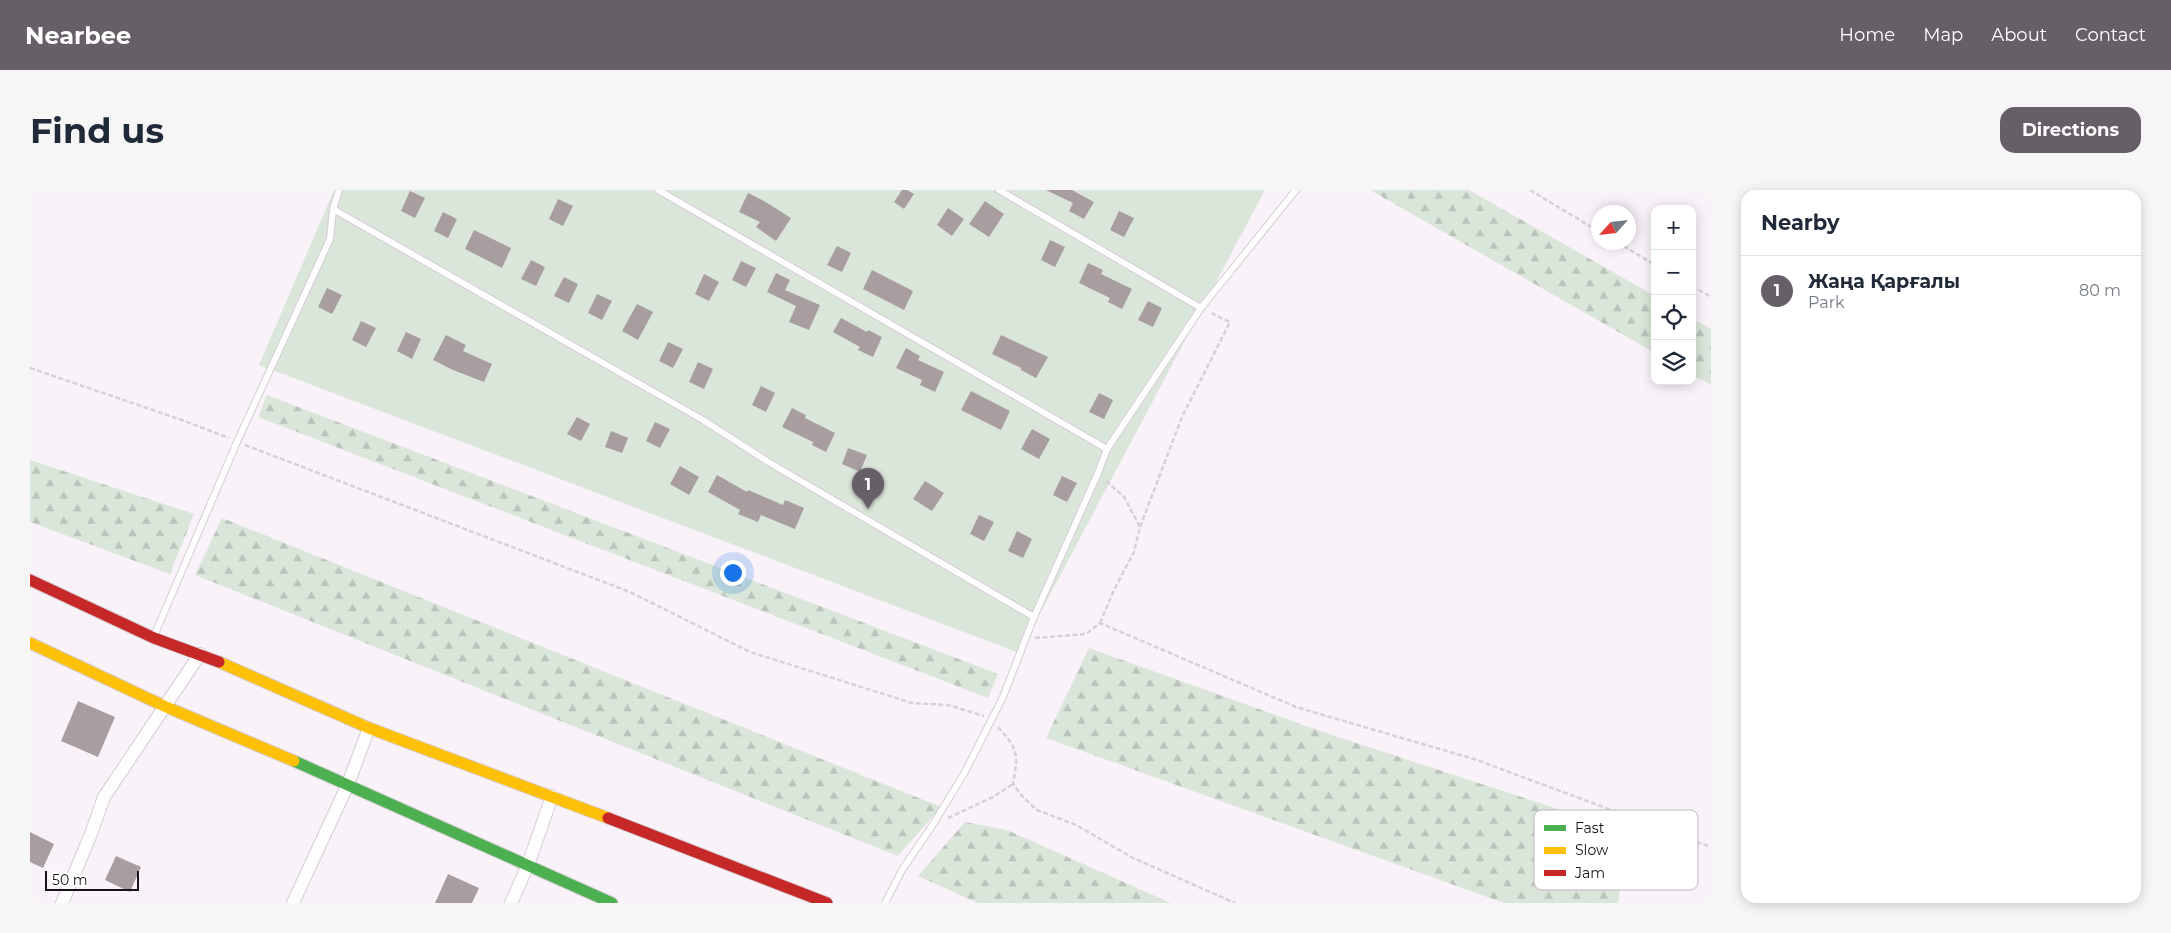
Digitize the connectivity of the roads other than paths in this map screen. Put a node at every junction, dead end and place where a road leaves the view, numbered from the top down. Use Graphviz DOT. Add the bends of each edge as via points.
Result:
graph roads {
  1 [pos="339,190"];
  2 [pos="658,190"];
  3 [pos="999,190"];
  4 [pos="1296,190"];
  5 [pos="332,210"];
  6 [pos="1201,308"];
  7 [pos="1107,449"];
  8 [pos="30,580"];
  9 [pos="1034,616"];
  10 [pos="154,638"];
  11 [pos="30,643"];
  12 [pos="200,654"];
  13 [pos="164,706"];
  14 [pos="369,728"];
  15 [pos="348,784"];
  16 [pos="552,796"];
  17 [pos="528,865"];
  18 [pos="62,903"];
  19 [pos="294,903"];
  20 [pos="510,903"];
  21 [pos="612,903"];
  22 [pos="826,903"];
  23 [pos="885,903"];
  1 -- 5 [label="lane"];
  2 -- 7 [label="lane"];
  3 -- 6 [label="lane"];
  4 -- 6 [label="lane"];
  5 -- 9 [label="lane" via="703,420 770,463"];
  5 -- 10 [label="lane" via="330,239 237,442"];
  6 -- 7 [label="lane"];
  7 -- 9 [label="lane"];
  8 -- 10 [label="main road"];
  9 -- 23 [label="lane" via="1003,697 965,772 902,870"];
  10 -- 12 [label="main road"];
  11 -- 13 [label="main road"];
  12 -- 13 [label="street"];
  12 -- 14 [label="main road"];
  13 -- 15 [label="main road"];
  13 -- 18 [label="street" via="104,797"];
  14 -- 15 [label="street"];
  14 -- 16 [label="main road"];
  15 -- 17 [label="main road"];
  15 -- 19 [label="street"];
  16 -- 17 [label="street"];
  16 -- 22 [label="main road"];
  17 -- 20 [label="street"];
  17 -- 21 [label="main road"];
}
